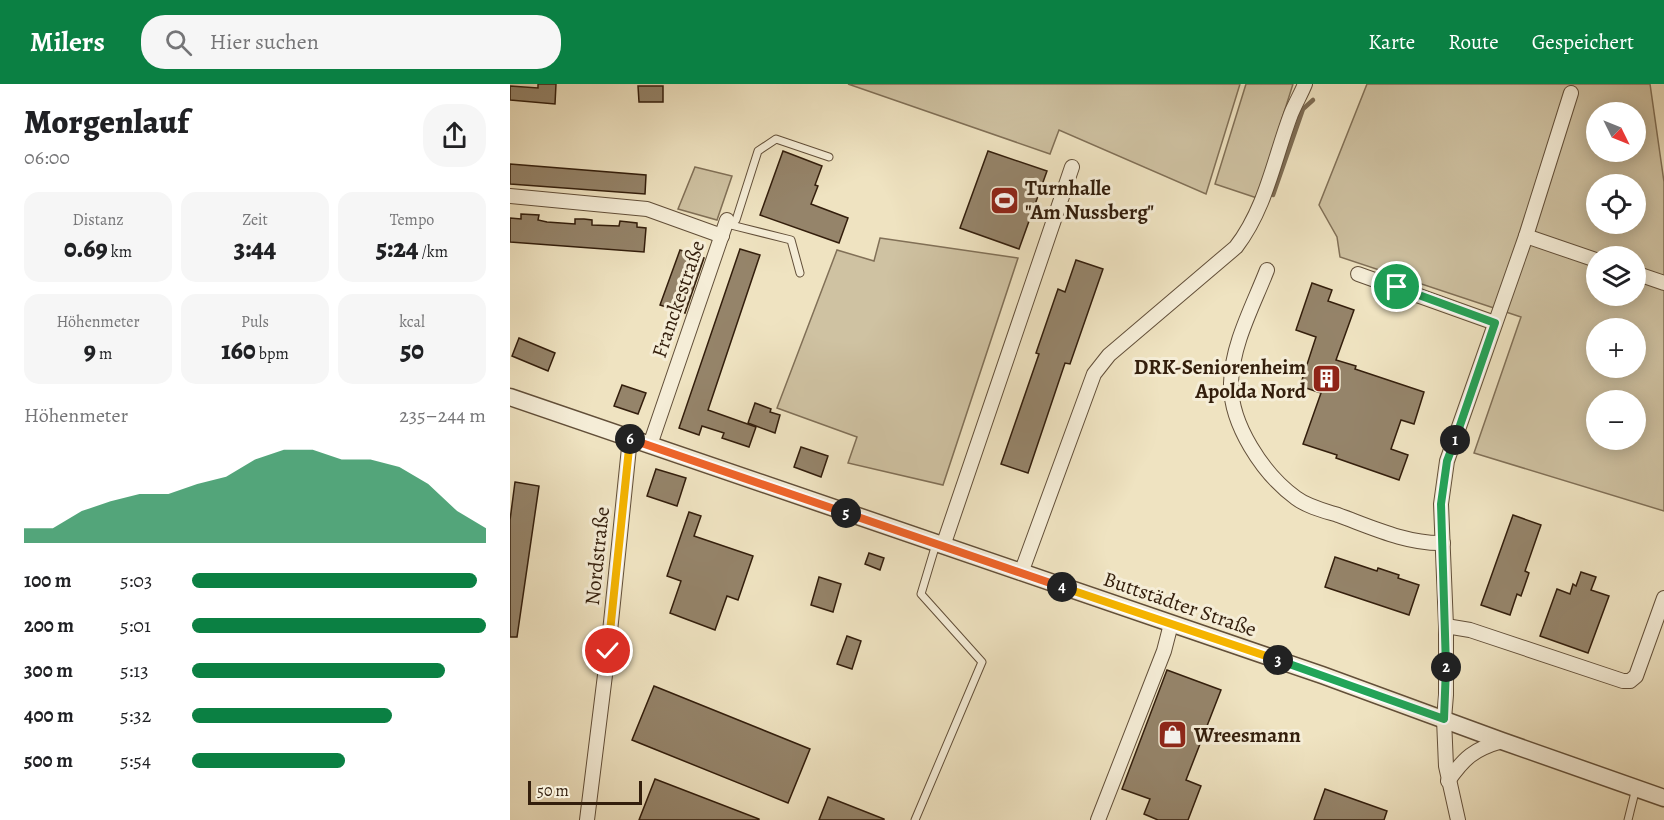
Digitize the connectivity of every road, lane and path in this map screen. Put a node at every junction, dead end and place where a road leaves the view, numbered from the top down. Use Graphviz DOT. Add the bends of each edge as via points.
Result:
graph roads {
  1 [pos="1305,84"];
  2 [pos="1572,89"];
  3 [pos="829,157"];
  4 [pos="1072,166"];
  5 [pos="510,196"];
  6 [pos="725,227"];
  7 [pos="1526,236"];
  8 [pos="1586,257"];
  9 [pos="1267,270"];
  10 [pos="800,273"];
  11 [pos="1358,274"];
  12 [pos="1646,277"];
  13 [pos="1664,284"];
  14 [pos="1495,323"];
  15 [pos="510,397"];
  16 [pos="630,438"];
  17 [pos="650,446"];
  18 [pos="1443,543"];
  19 [pos="940,545"];
  20 [pos="1021,573"];
  21 [pos="1664,598"];
  22 [pos="1171,624"];
  23 [pos="1446,626"];
  24 [pos="1444,719"];
  25 [pos="1502,741"];
  26 [pos="1448,781"];
  27 [pos="1636,788"];
  28 [pos="1664,798"];
  29 [pos="587,820"];
  30 [pos="915,820"];
  31 [pos="1098,820"];
  32 [pos="1458,820"];
  33 [pos="1628,820"];
  1 -- 20 [label="street" via="1264,198 1245,235 1236,247 1109,355 1094,374"];
  2 -- 7 [label="street"];
  3 -- 6 [label="lane" via="776,139 758,151 736,220"];
  4 -- 19 [label="street"];
  5 -- 6 [label="street, Franckestraße" via="647,210"];
  6 -- 10 [label="lane" via="791,240"];
  6 -- 17 [label="street, Franckestraße"];
  7 -- 8 [label="street"];
  7 -- 14 [label="street"];
  9 -- 18 [label="street" via="1236,350 1231,383 1235,409 1251,449 1297,499 1406,538"];
  11 -- 14 [label="street"];
  12 -- 13 [label="street"];
  14 -- 18 [label="street" via="1447,461 1441,504"];
  15 -- 16 [label="street, Buttstädter Straße"];
  16 -- 17 [label="street, Buttstädter Straße"];
  16 -- 29 [label="street, Nordstraße"];
  17 -- 19 [label="street, Buttstädter Straße"];
  18 -- 23 [label="street"];
  19 -- 20 [label="street, Buttstädter Straße"];
  19 -- 30 [label="lane" via="921,594 982,662"];
  20 -- 22 [label="street, Buttstädter Straße"];
  21 -- 23 [label="street" via="1636,676 1630,681 1470,630"];
  22 -- 24 [label="street, Buttstädter Straße"];
  22 -- 31 [label="street"];
  23 -- 24 [label="street"];
  24 -- 25 [label="street, Buttstädter Straße"];
  24 -- 26 [label="street"];
  25 -- 26 [label="street" via="1478,749"];
  25 -- 27 [label="street, Buttstädter Straße"];
  26 -- 32 [label="street"];
  27 -- 28 [label="street, Buttstädter Straße"];
  27 -- 33 [label="lane"];
}
